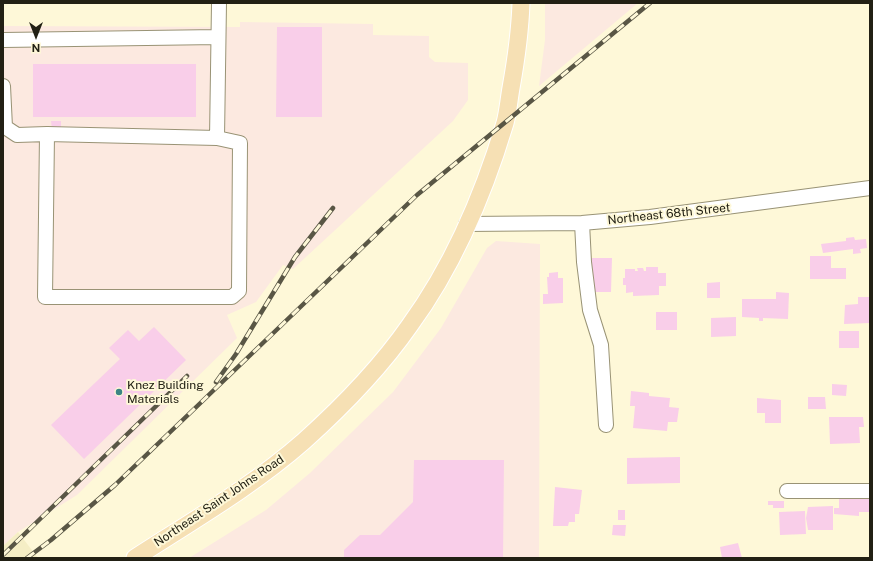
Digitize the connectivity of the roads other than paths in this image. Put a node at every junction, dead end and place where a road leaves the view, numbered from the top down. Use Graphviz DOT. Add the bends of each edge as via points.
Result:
graph roads {
  1 [pos="219,3"];
  2 [pos="521,3"];
  3 [pos="218,37"];
  4 [pos="3,40"];
  5 [pos="3,86"];
  6 [pos="47,134"];
  7 [pos="217,138"];
  8 [pos="870,188"];
  9 [pos="582,223"];
  10 [pos="466,224"];
  11 [pos="606,425"];
  12 [pos="787,491"];
  13 [pos="870,491"];
  14 [pos="135,558"];
  1 -- 3 [label="street"];
  2 -- 10 [label="main road, Northeast Saint Johns Road" via="516,56 505,121"];
  3 -- 4 [label="street"];
  3 -- 7 [label="street"];
  5 -- 6 [label="street" via="5,127 17,135"];
  6 -- 7 [label="street"];
  6 -- 7 [label="street" via="45,298 232,298 239,291 240,143"];
  8 -- 9 [label="street, Northeast 68th Street" via="650,217"];
  9 -- 10 [label="street, Northeast 68th Street"];
  9 -- 11 [label="street" via="590,310 601,344"];
  10 -- 14 [label="main road, Northeast Saint Johns Road" via="445,270 410,326 368,378 337,410 303,442 258,477"];
  12 -- 13 [label="street"];
}
